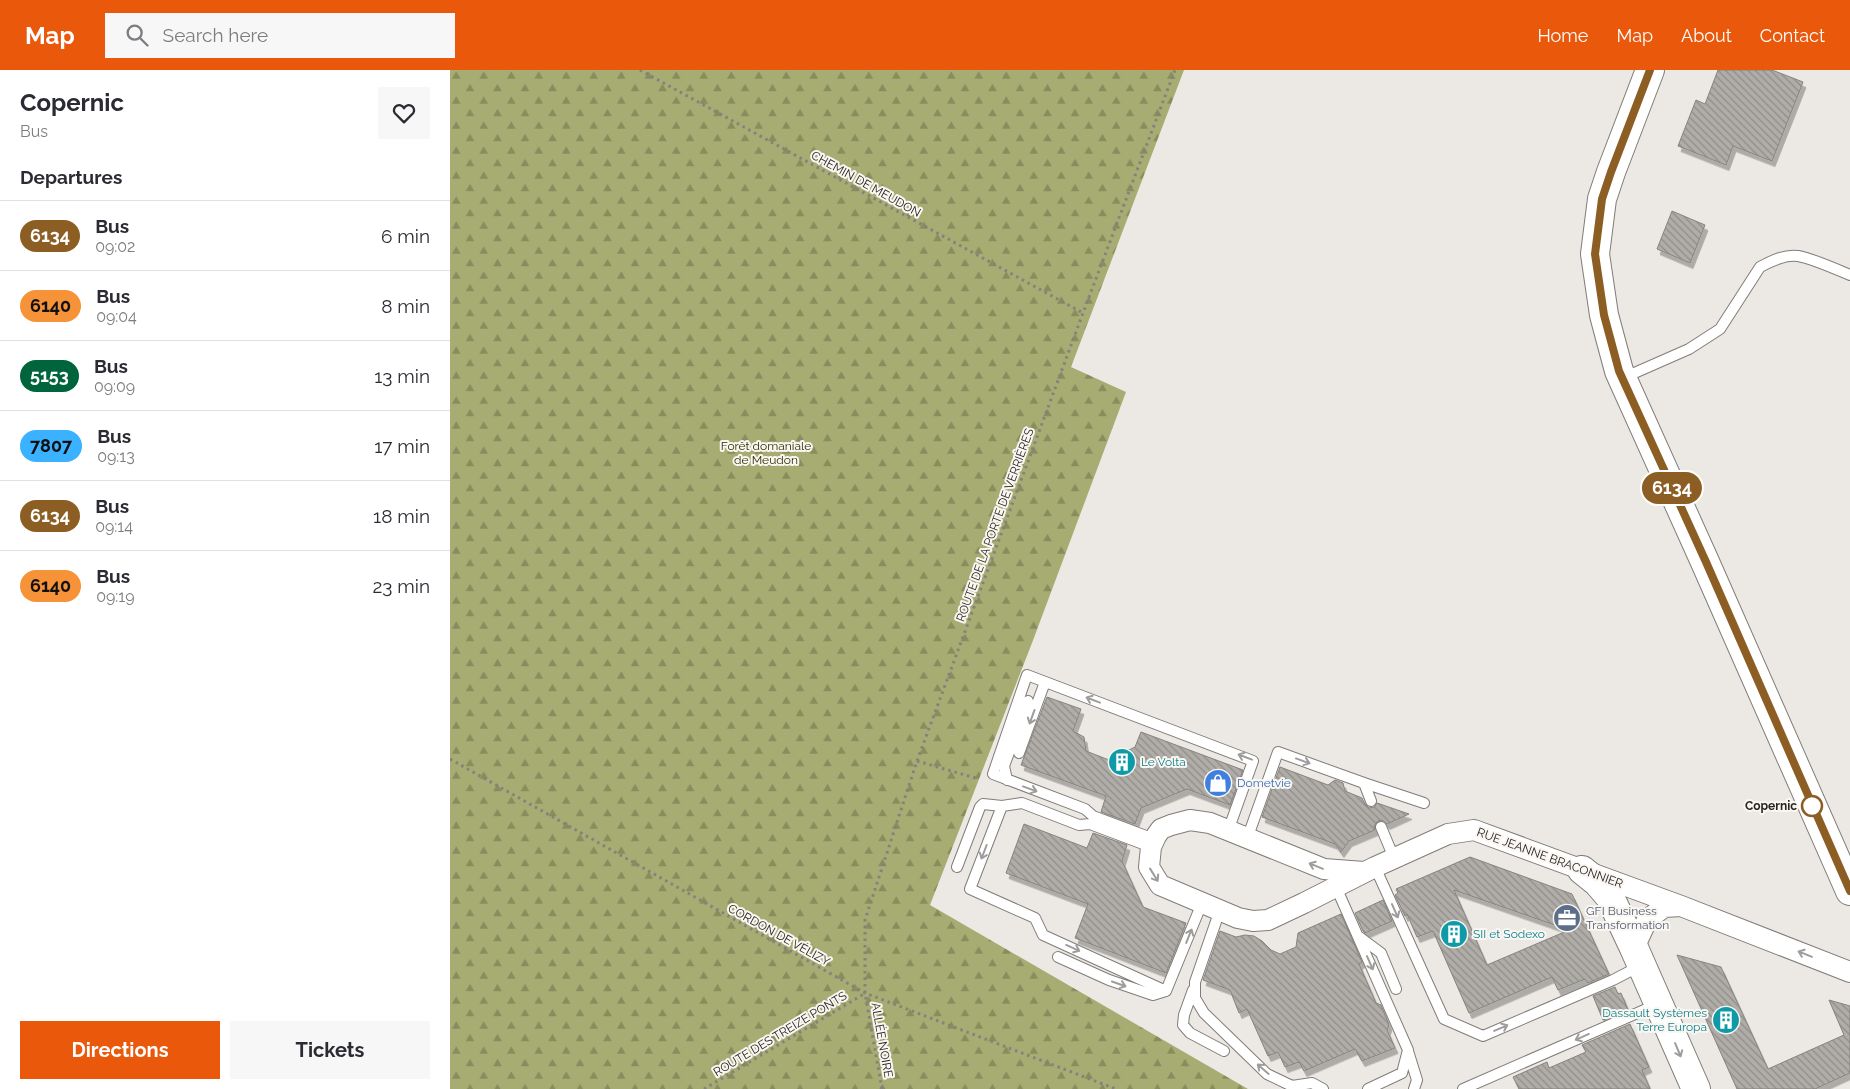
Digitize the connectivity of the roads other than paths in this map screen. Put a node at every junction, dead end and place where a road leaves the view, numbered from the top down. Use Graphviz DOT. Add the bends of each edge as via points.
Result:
graph roads {
  1 [pos="1650,70"];
  2 [pos="1850,274"];
  3 [pos="1622,378"];
  4 [pos="1045,682"];
  5 [pos="1028,701"];
  6 [pos="1019,753"];
  7 [pos="1007,780"];
  8 [pos="1364,782"];
  9 [pos="1371,801"];
  10 [pos="1424,803"];
  11 [pos="1002,806"];
  12 [pos="1381,827"];
  13 [pos="1228,831"];
  14 [pos="1247,838"];
  15 [pos="1152,843"];
  16 [pos="1394,858"];
  17 [pos="957,867"];
  18 [pos="1369,869"];
  19 [pos="1582,870"];
  20 [pos="1336,887"];
  21 [pos="1850,891"];
  22 [pos="1211,906"];
  23 [pos="1682,906"];
  24 [pos="1357,935"];
  25 [pos="1638,956"];
  26 [pos="1058,957"];
  27 [pos="1850,972"];
  28 [pos="1196,982"];
  29 [pos="1396,989"];
  30 [pos="1166,991"];
  31 [pos="1658,1003"];
  32 [pos="1408,1050"];
  33 [pos="1224,1051"];
  34 [pos="1323,1089"];
  35 [pos="1368,1089"];
  36 [pos="1414,1089"];
  37 [pos="1463,1089"];
  38 [pos="1696,1089"];
  1 -- 3 [label="street" via="1602,199 1595,254 1604,315"];
  2 -- 3 [label="lane" via="1797,256 1770,261 1760,267 1720,329 1688,349"];
  3 -- 21 [label="street"];
  4 -- 6 [label="lane, one-way"];
  4 -- 7 [label="lane" via="1027,675 993,774"];
  13 -- 4 [label="lane, one-way" via="1253,760"];
  5 -- 7 [label="lane" via="1004,766"];
  7 -- 15 [label="lane, one-way" via="1085,809 1093,816"];
  8 -- 9 [label="lane"];
  8 -- 10 [label="lane"];
  14 -- 8 [label="lane, one-way" via="1278,752"];
  11 -- 15 [label="lane" via="1022,803 1079,825 1090,824"];
  11 -- 17 [label="lane" via="983,804 980,807"];
  11 -- 30 [label="lane, one-way" via="970,889 1035,918 1043,935"];
  12 -- 16 [label="lane"];
  13 -- 14 [label="street, RUE JEANNE BRACONNIER"];
  13 -- 15 [label="street, RUE JEANNE BRACONNIER" via="1210,823 1190,820 1161,829"];
  18 -- 14 [label="street, RUE JEANNE BRACONNIER, one-way" via="1324,869"];
  15 -- 22 [label="street, RUE JEANNE BRACONNIER, one-way" via="1149,867 1160,885"];
  16 -- 18 [label="street, RUE JEANNE BRACONNIER"];
  16 -- 19 [label="street, RUE JEANNE BRACONNIER" via="1448,834 1474,830"];
  18 -- 20 [label="street, RUE JEANNE BRACONNIER"];
  18 -- 25 [label="lane, one-way" via="1444,1019 1484,1036 1612,980"];
  19 -- 23 [label="street, RUE JEANNE BRACONNIER"];
  19 -- 25 [label="street" via="1610,897"];
  20 -- 22 [label="street, RUE JEANNE BRACONNIER" via="1268,920 1238,918"];
  20 -- 24 [label="lane"];
  22 -- 28 [label="lane"];
  30 -- 22 [label="lane, one-way"];
  23 -- 25 [label="street" via="1664,907 1648,920"];
  27 -- 23 [label="street, RUE JEANNE BRACONNIER, one-way"];
  24 -- 29 [label="lane" via="1380,953"];
  24 -- 32 [label="lane, one-way"];
  25 -- 31 [label="street"];
  26 -- 30 [label="lane, one-way" via="1153,995"];
  28 -- 33 [label="lane" via="1183,1026"];
  34 -- 28 [label="lane, one-way" via="1312,1083 1292,1086 1266,1074 1204,1013 1195,998"];
  31 -- 37 [label="lane, one-way"];
  31 -- 38 [label="street, one-way"];
  32 -- 35 [label="lane" via="1402,1073"];
  32 -- 36 [label="lane" via="1416,1080"];
}
